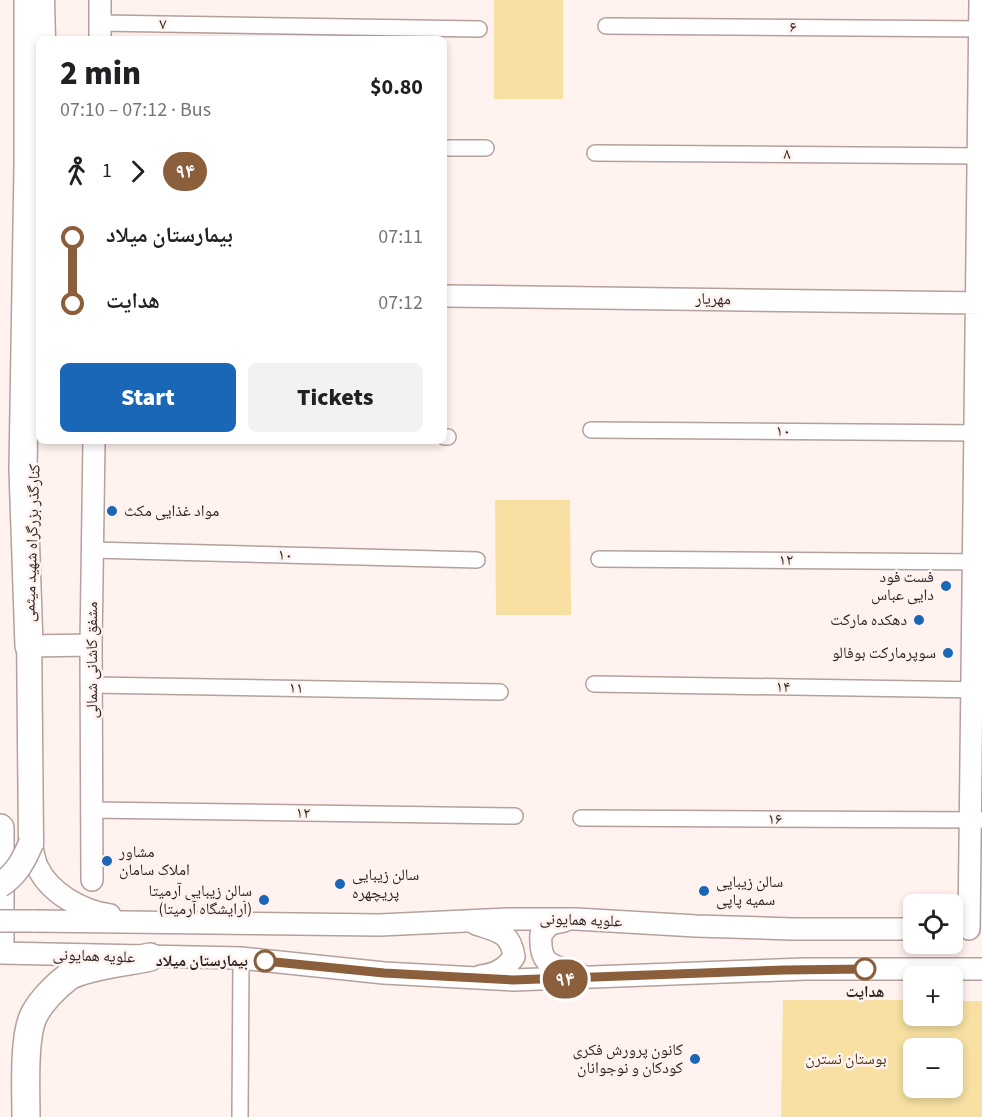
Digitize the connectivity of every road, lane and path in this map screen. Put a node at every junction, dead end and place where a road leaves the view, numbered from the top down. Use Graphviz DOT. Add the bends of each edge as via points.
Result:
graph roads {
  1 [pos="28,0"];
  2 [pos="42,0"];
  3 [pos="100,0"];
  4 [pos="980,0"];
  5 [pos="606,26"];
  6 [pos="479,29"];
  7 [pos="981,29"];
  8 [pos="100,31"];
  9 [pos="43,36"];
  10 [pos="447,148"];
  11 [pos="486,148"];
  12 [pos="595,153"];
  13 [pos="980,156"];
  14 [pos="447,296"];
  15 [pos="980,303"];
  16 [pos="36,418"];
  17 [pos="591,430"];
  18 [pos="979,433"];
  19 [pos="94,444"];
  20 [pos="93,550"];
  21 [pos="599,559"];
  22 [pos="477,560"];
  23 [pos="978,562"];
  24 [pos="91,645"];
  25 [pos="28,646"];
  26 [pos="594,684"];
  27 [pos="92,685"];
  28 [pos="977,690"];
  29 [pos="500,692"];
  30 [pos="91,810"];
  31 [pos="515,816"];
  32 [pos="581,818"];
  33 [pos="976,820"];
  34 [pos="0,828"];
  35 [pos="31,843"];
  36 [pos="92,880"];
  37 [pos="0,885"];
  38 [pos="576,918"];
  39 [pos="0,921"];
  40 [pos="464,921"];
  41 [pos="155,923"];
  42 [pos="903,929"];
  43 [pos="968,929"];
  44 [pos="0,940"];
  45 [pos="0,953"];
  46 [pos="150,957"];
  47 [pos="241,958"];
  48 [pos="982,969"];
  49 [pos="469,978"];
  50 [pos="594,978"];
  51 [pos="26,1117"];
  52 [pos="240,1117"];
  1 -- 25 [label="highway" via="23,470"];
  2 -- 9 [label="main road"];
  3 -- 8 [label="main road"];
  4 -- 7 [label="main road"];
  5 -- 7 [label="street, ۶"];
  6 -- 8 [label="street, ۷"];
  7 -- 13 [label="main road"];
  10 -- 11 [label="street"];
  12 -- 13 [label="street, ۸"];
  13 -- 15 [label="main road"];
  14 -- 15 [label="main road, مهریار"];
  15 -- 18 [label="main road"];
  16 -- 25 [label="main road, کنارگذر بزرگراه شهید میثمی"];
  17 -- 18 [label="street, ۱۰"];
  18 -- 23 [label="main road"];
  19 -- 20 [label="main road, مشفق کاشانی شمالی"];
  20 -- 22 [label="street, ۱۰"];
  20 -- 24 [label="main road, مشفق کاشانی شمالی"];
  21 -- 23 [label="street, ۱۲"];
  23 -- 28 [label="main road"];
  24 -- 25 [label="main road"];
  24 -- 27 [label="main road, مشفق کاشانی شمالی"];
  25 -- 35 [label="main road, کنارگذر بزرگراه شهید میثمی"];
  26 -- 28 [label="street, ۱۴"];
  27 -- 29 [label="street, ۱۱"];
  27 -- 30 [label="main road, مشفق کاشانی شمالی"];
  28 -- 33 [label="main road"];
  30 -- 31 [label="street, ۱۲"];
  30 -- 36 [label="main road, مشفق کاشانی شمالی"];
  32 -- 33 [label="street, ۱۶"];
  33 -- 43 [label="main road"];
  34 -- 44 [label="highway"];
  35 -- 37 [label="main road, bridge" via="22,863"];
  35 -- 41 [label="main road" via="38,867 50,885 69,900 99,914"];
  38 -- 40 [label="main road, علویه همایونی"];
  38 -- 42 [label="main road, علویه همایونی" via="706,927"];
  38 -- 50 [label="main road" via="550,924 541,934 540,951 546,961 557,967"];
  39 -- 41 [label="main road, علویه همایونی, bridge"];
  40 -- 41 [label="main road, علویه همایونی" via="380,925"];
  40 -- 49 [label="main road" via="505,935 513,944 514,957 506,968"];
  45 -- 46 [label="main road, علویه همایونی"];
  46 -- 47 [label="main road, علویه همایونی"];
  46 -- 51 [label="highway" via="69,976 46,998 33,1016 27,1050"];
  47 -- 49 [label="main road, علویه همایونی"];
  47 -- 52 [label="street"];
  48 -- 50 [label="main road, علویه همایونی" via="805,969"];
  49 -- 50 [label="main road, علویه همایونی"];
}
